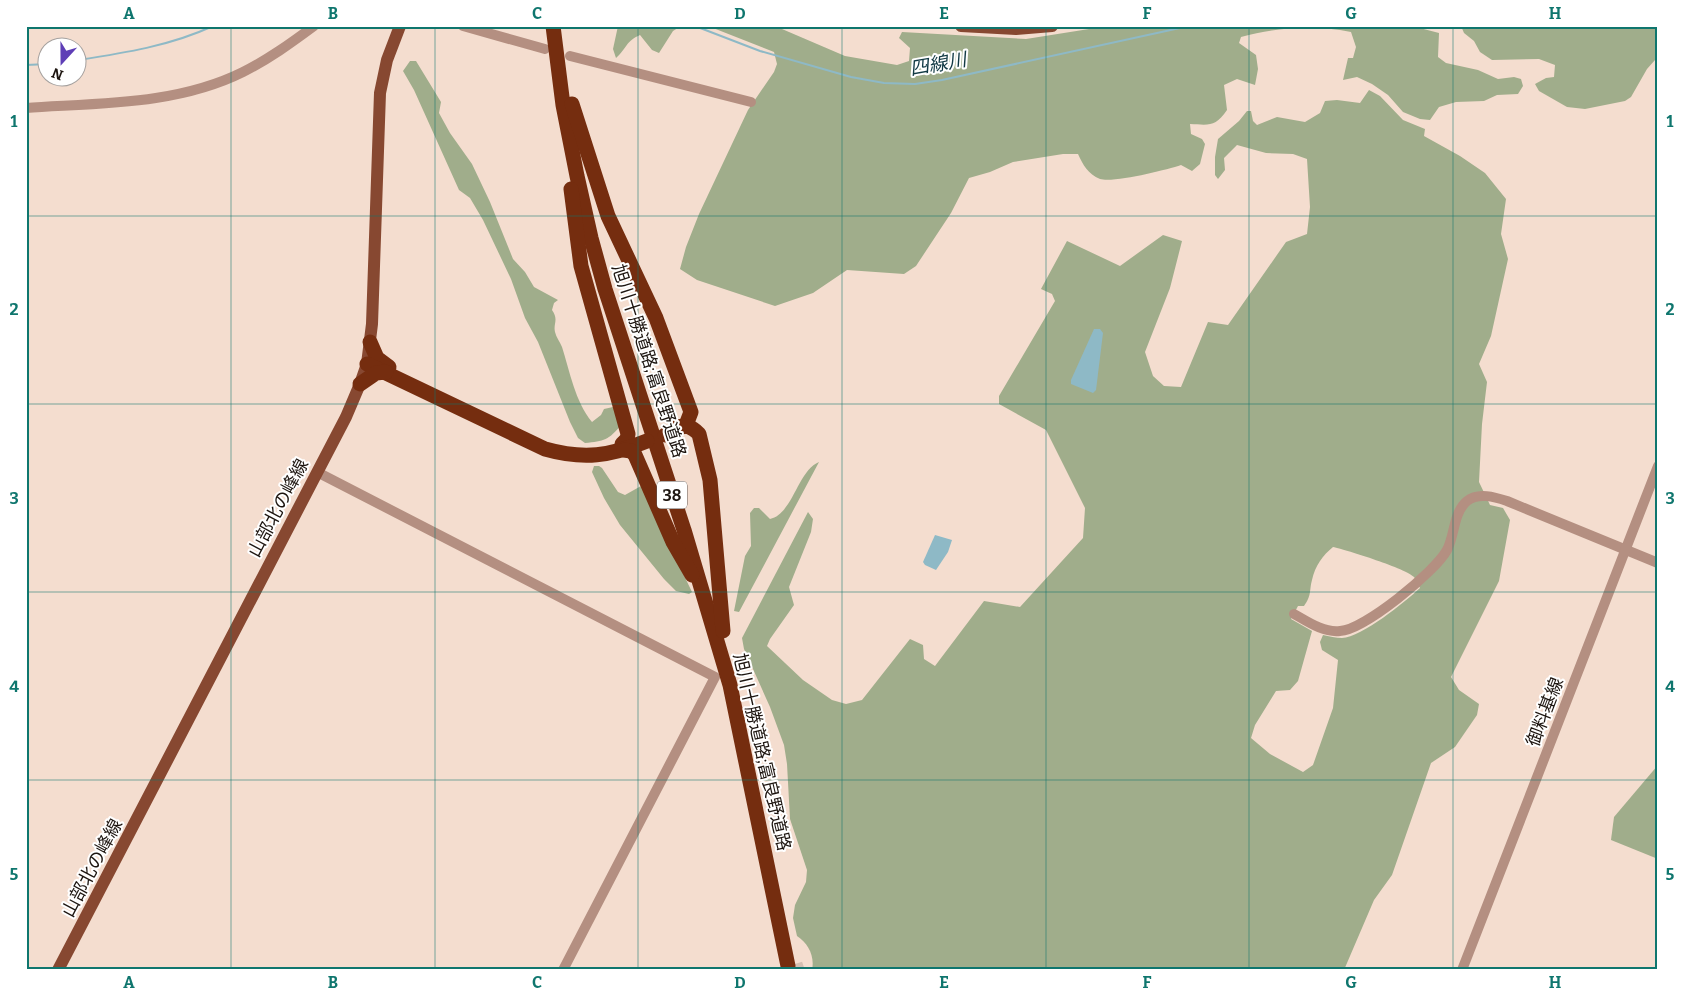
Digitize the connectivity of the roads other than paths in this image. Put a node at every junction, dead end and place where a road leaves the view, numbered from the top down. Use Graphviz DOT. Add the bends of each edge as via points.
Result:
graph roads {
  1 [pos="314,26"];
  2 [pos="400,26"];
  3 [pos="463,26"];
  4 [pos="553,26"];
  5 [pos="560,26"];
  6 [pos="961,26"];
  7 [pos="1052,26"];
  8 [pos="545,49"];
  9 [pos="570,56"];
  10 [pos="751,102"];
  11 [pos="567,104"];
  12 [pos="26,108"];
  13 [pos="370,342"];
  14 [pos="367,361"];
  15 [pos="387,369"];
  16 [pos="360,384"];
  17 [pos="686,425"];
  18 [pos="664,432"];
  19 [pos="646,439"];
  20 [pos="623,447"];
  21 [pos="1658,466"];
  22 [pos="317,472"];
  23 [pos="1626,550"];
  24 [pos="1658,563"];
  25 [pos="704,595"];
  26 [pos="1294,614"];
  27 [pos="723,630"];
  28 [pos="58,970"];
  29 [pos="563,970"];
  30 [pos="1462,970"];
  1 -- 12 [label="street" via="257,65 198,89 152,98"];
  2 -- 13 [label="main road, 山部北の峰線" via="387,60 380,93"];
  3 -- 8 [label="street"];
  4 -- 11 [label="highway, 旭川十勝道路;富良野道路 / 38"];
  5 -- 11 [label="highway, 旭川十勝道路;富良野道路 / 38"];
  6 -- 7 [label="main road" via="1016,30"];
  9 -- 10 [label="street"];
  11 -- 17 [label="highway, 38" via="608,216 656,318 687,398 691,412"];
  11 -- 20 [label="highway" via="570,184 582,266 628,434"];
  11 -- 25 [label="highway, 旭川十勝道路;富良野道路 / 38" via="576,176 605,289"];
  11 -- 27 [label="highway, 旭川十勝道路;富良野道路 / 38" via="612,288"];
  13 -- 14 [label="main road, 山部北の峰線"];
  13 -- 15 [label="highway" via="377,358"];
  14 -- 15 [label="highway"];
  14 -- 16 [label="main road, 山部北の峰線"];
  15 -- 16 [label="highway"];
  15 -- 20 [label="highway" via="545,449 574,456 604,454"];
  16 -- 22 [label="main road, 山部北の峰線"];
  17 -- 18 [label="highway"];
  17 -- 27 [label="highway, 38" via="699,434 710,480"];
  19 -- 20 [label="highway"];
  20 -- 25 [label="highway" via="635,455 673,542"];
  21 -- 23 [label="street, 御料基線"];
  22 -- 28 [label="main road, 山部北の峰線"];
  22 -- 29 [label="street" via="715,677"];
  23 -- 24 [label="street"];
  23 -- 26 [label="street" via="1507,501 1487,496 1471,498 1461,509 1447,550 1438,564 1358,626 1340,632 1330,631"];
  23 -- 30 [label="street, 御料基線"];
  25 -- 27 [label="highway, 旭川十勝道路;富良野道路 / 38" via="730,686 792,965 754,762"];
}
